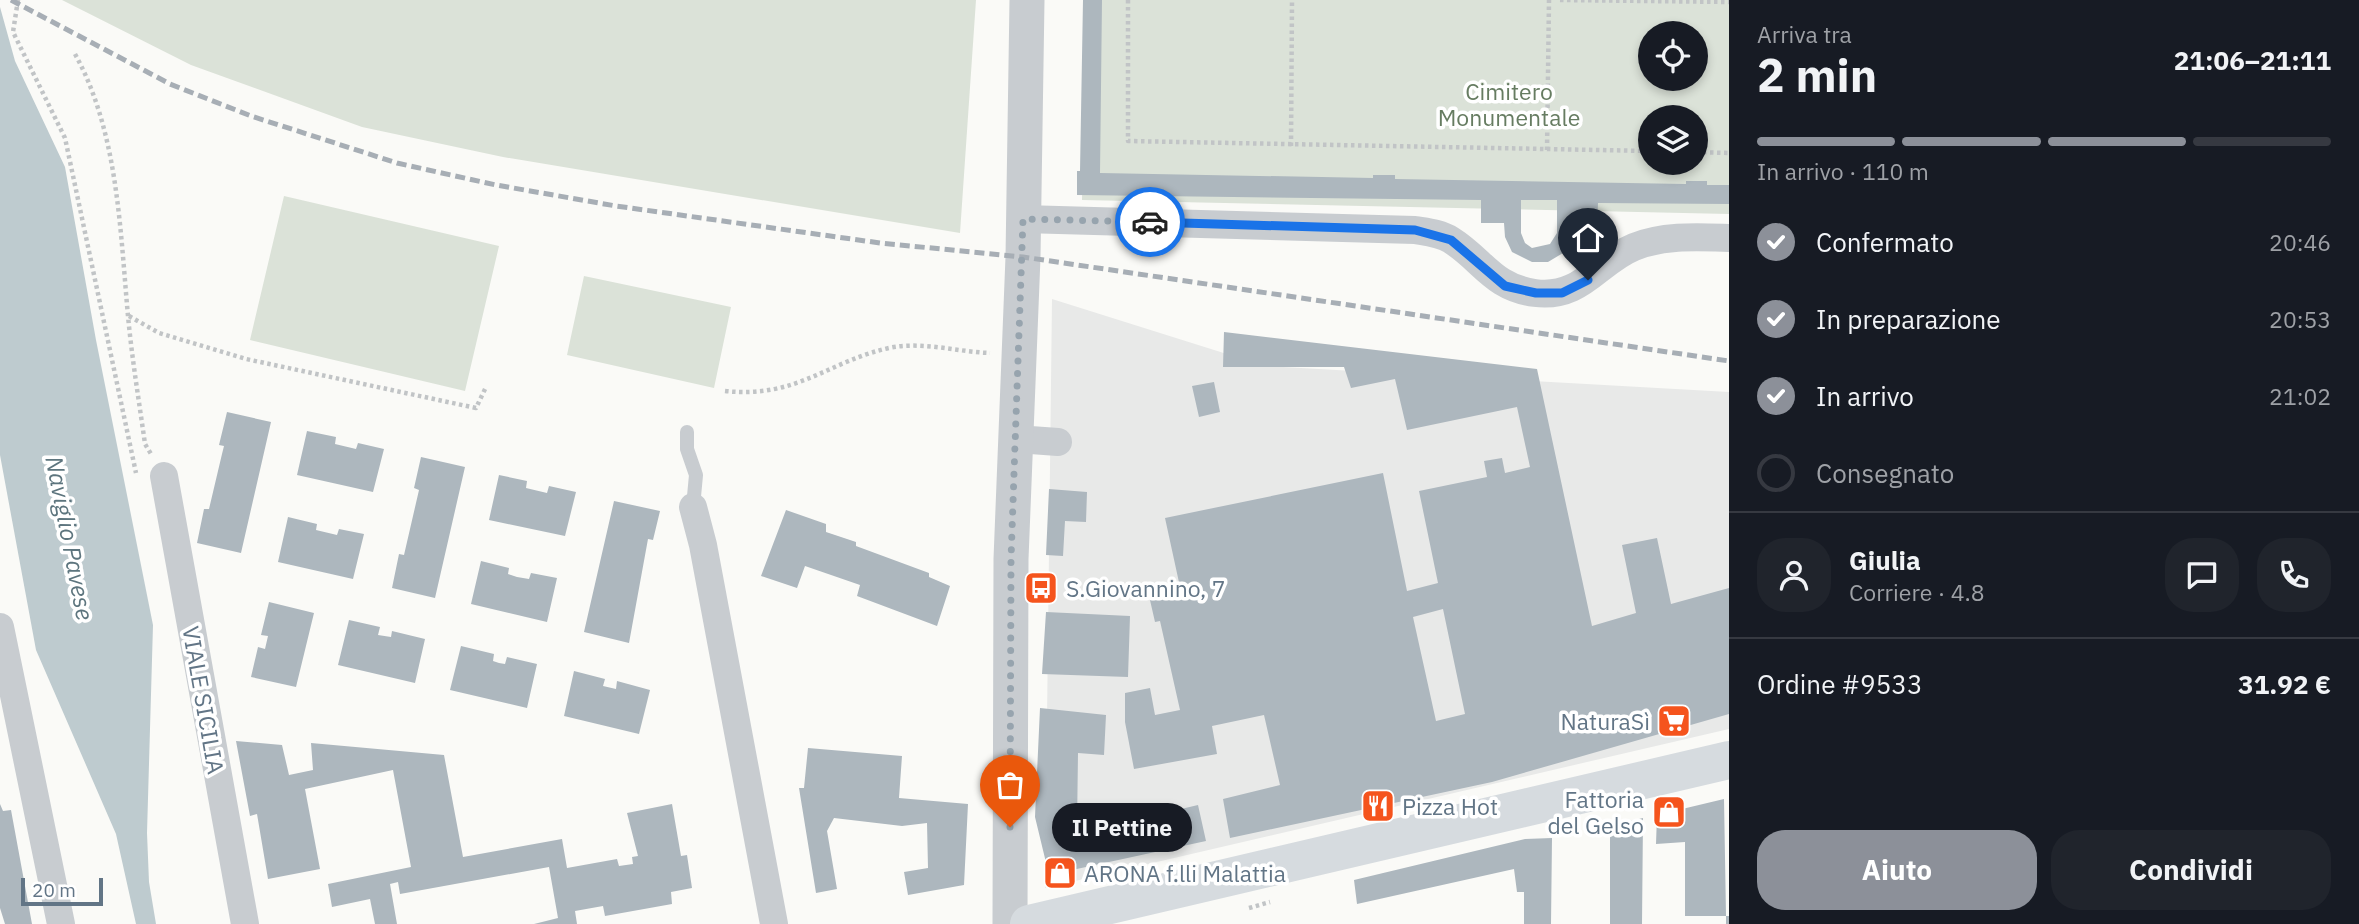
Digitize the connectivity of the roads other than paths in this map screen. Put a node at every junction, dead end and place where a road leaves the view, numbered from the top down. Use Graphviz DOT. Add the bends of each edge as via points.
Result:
graph roads {
  1 [pos="1027,0"];
  2 [pos="1023,219"];
  3 [pos="1729,237"];
  4 [pos="687,432"];
  5 [pos="1016,439"];
  6 [pos="1058,442"];
  7 [pos="152,481"];
  8 [pos="693,507"];
  9 [pos="0,627"];
  10 [pos="1729,761"];
  11 [pos="61,924"];
  12 [pos="245,924"];
  13 [pos="774,924"];
  14 [pos="1010,924"];
  15 [pos="1029,924"];
  1 -- 2 [label="street"];
  2 -- 3 [label="street" via="1415,230 1451,240 1505,286 1536,293 1562,293 1644,244 1686,237"];
  2 -- 5 [label="street"];
  4 -- 8 [label="lane" via="695,475"];
  5 -- 6 [label="street"];
  5 -- 14 [label="street" via="1011,559"];
  7 -- 12 [label="street, VIALE SICILIA"];
  8 -- 13 [label="street"];
  9 -- 11 [label="street"];
  10 -- 15 [label="main road"];
}
